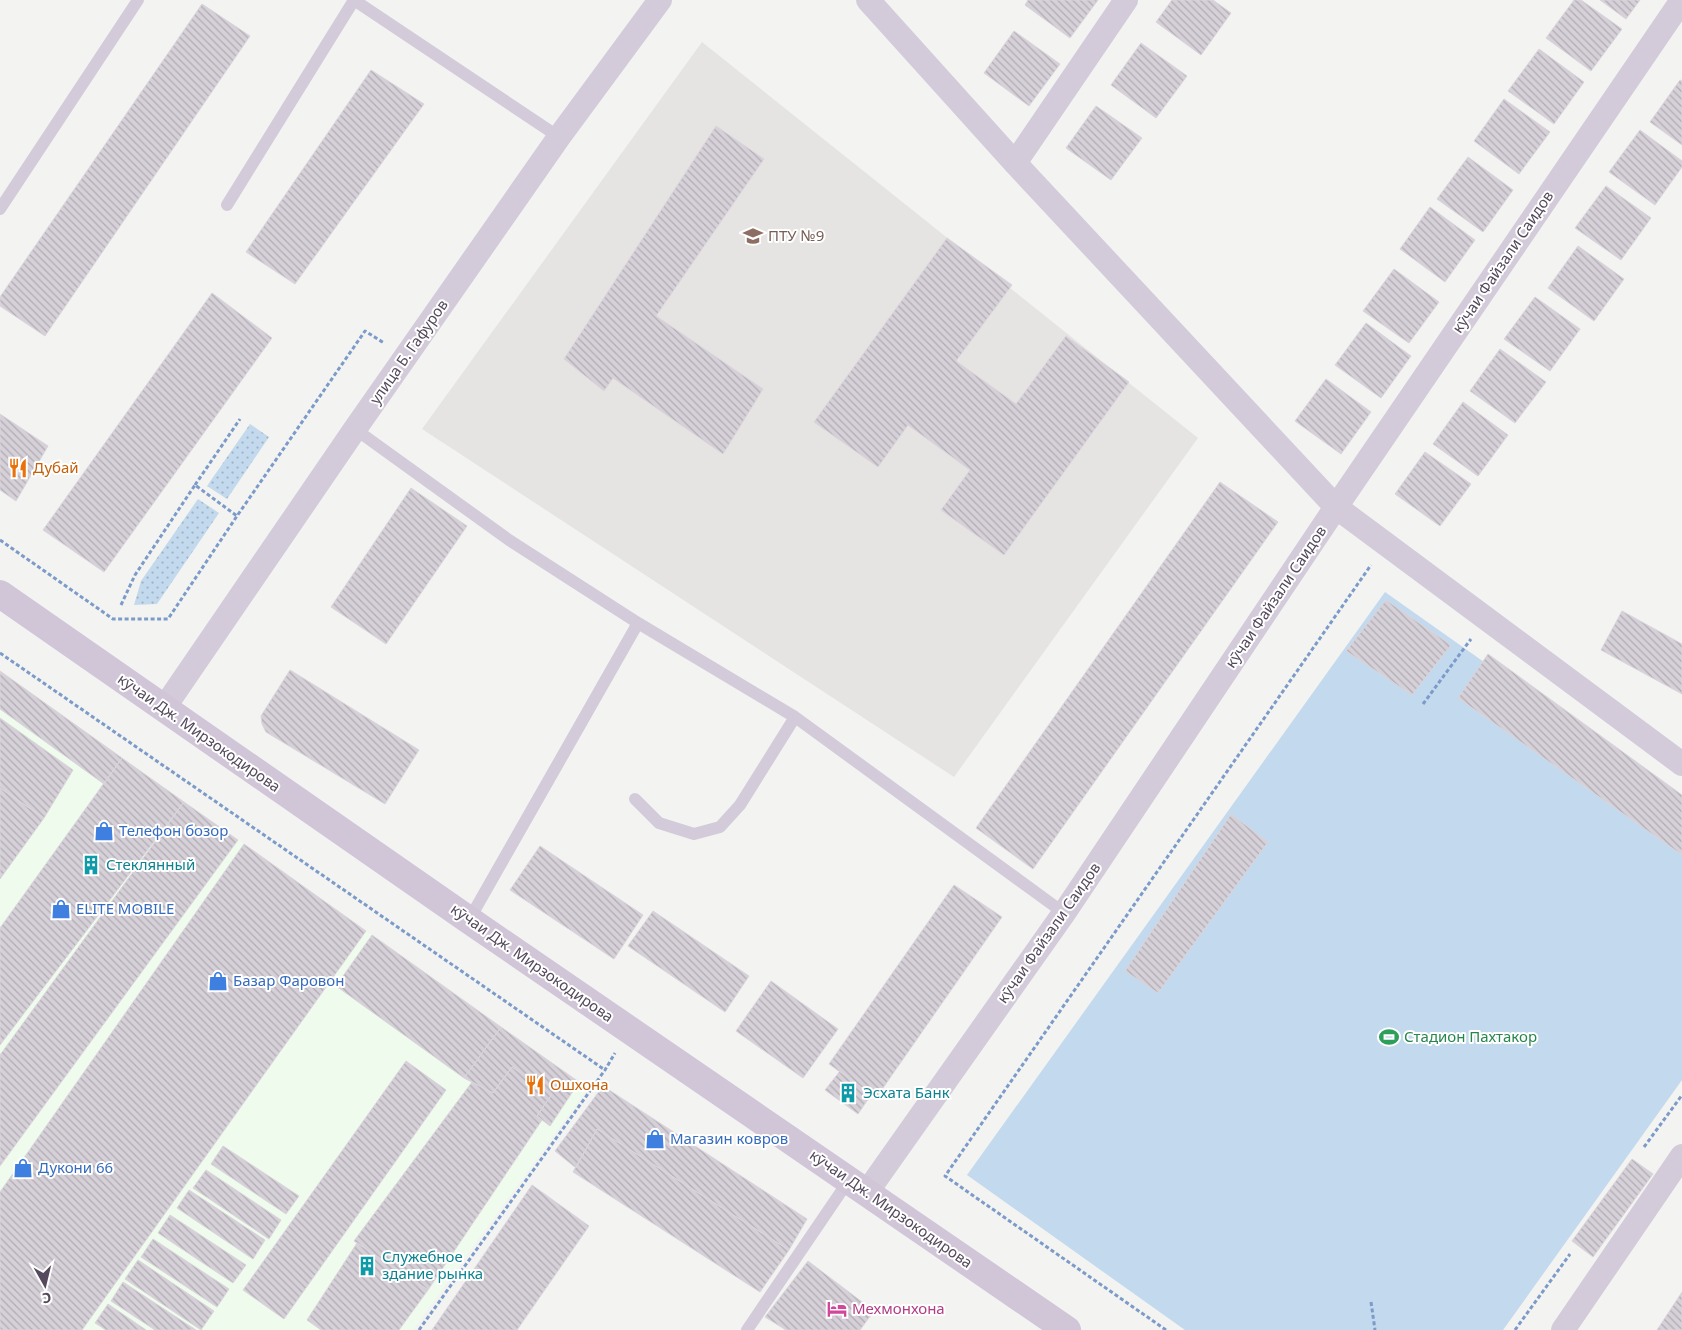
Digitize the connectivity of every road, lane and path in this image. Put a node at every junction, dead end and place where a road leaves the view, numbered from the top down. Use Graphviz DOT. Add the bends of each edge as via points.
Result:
graph roads {
  1 [pos="138,0"];
  2 [pos="354,0"];
  3 [pos="660,0"];
  4 [pos="868,0"];
  5 [pos="1126,0"];
  6 [pos="1682,0"];
  7 [pos="559,137"];
  8 [pos="1015,163"];
  9 [pos="227,205"];
  10 [pos="0,209"];
  11 [pos="406,357"];
  12 [pos="240,419"];
  13 [pos="355,428"];
  14 [pos="195,485"];
  15 [pos="1336,507"];
  16 [pos="237,516"];
  17 [pos="0,540"];
  18 [pos="1372,563"];
  19 [pos="0,594"];
  20 [pos="121,605"];
  21 [pos="1486,618"];
  22 [pos="638,623"];
  23 [pos="0,652"];
  24 [pos="1423,704"];
  25 [pos="164,708"];
  26 [pos="795,718"];
  27 [pos="1682,764"];
  28 [pos="635,799"];
  29 [pos="1064,912"];
  30 [pos="469,920"];
  31 [pos="628,1029"];
  32 [pos="605,1070"];
  33 [pos="1682,1096"];
  34 [pos="1644,1148"];
  35 [pos="1682,1156"];
  36 [pos="858,1186"];
  37 [pos="1570,1254"];
  38 [pos="1371,1302"];
  39 [pos="419,1330"];
  40 [pos="747,1330"];
  41 [pos="1067,1330"];
  42 [pos="1166,1330"];
  43 [pos="1375,1330"];
  44 [pos="1514,1330"];
  45 [pos="1563,1330"];
  1 -- 10 [label="lane"];
  2 -- 7 [label="lane"];
  2 -- 9 [label="lane"];
  3 -- 7 [label="street, улица Б. Гафуров"];
  4 -- 8 [label="street"];
  5 -- 8 [label="street"];
  6 -- 15 [label="street, кӯчаи Файзали Саидов"];
  7 -- 11 [label="street, улица Б. Гафуров"];
  8 -- 15 [label="street"];
  11 -- 13 [label="street, улица Б. Гафуров"];
  11 -- 16 [label="path" via="365,331"];
  12 -- 14 [label="path"];
  13 -- 22 [label="lane" via="510,540"];
  13 -- 25 [label="street, улица Б. Гафуров"];
  14 -- 16 [label="path"];
  14 -- 20 [label="path" via="136,575"];
  15 -- 21 [label="street"];
  15 -- 29 [label="street, кӯчаи Файзали Саидов"];
  16 -- 17 [label="path" via="168,619 113,620"];
  18 -- 42 [label="path" via="946,1176"];
  19 -- 25 [label="street, кӯчаи Дж. Мирзокодирова"];
  21 -- 24 [label="path"];
  21 -- 27 [label="street"];
  22 -- 26 [label="lane"];
  22 -- 30 [label="lane"];
  23 -- 32 [label="path"];
  25 -- 30 [label="street, кӯчаи Дж. Мирзокодирова"];
  26 -- 28 [label="lane" via="740,805 720,827 694,834 658,823"];
  26 -- 29 [label="lane"];
  29 -- 36 [label="street, кӯчаи Файзали Саидов"];
  30 -- 31 [label="street, кӯчаи Дж. Мирзокодирова"];
  31 -- 32 [label="path"];
  31 -- 36 [label="street, кӯчаи Дж. Мирзокодирова"];
  32 -- 39 [label="path"];
  33 -- 34 [label="path"];
  35 -- 45 [label="street"];
  36 -- 40 [label="lane"];
  36 -- 41 [label="street, кӯчаи Дж. Мирзокодирова"];
  37 -- 44 [label="path"];
  38 -- 43 [label="path"];
}
